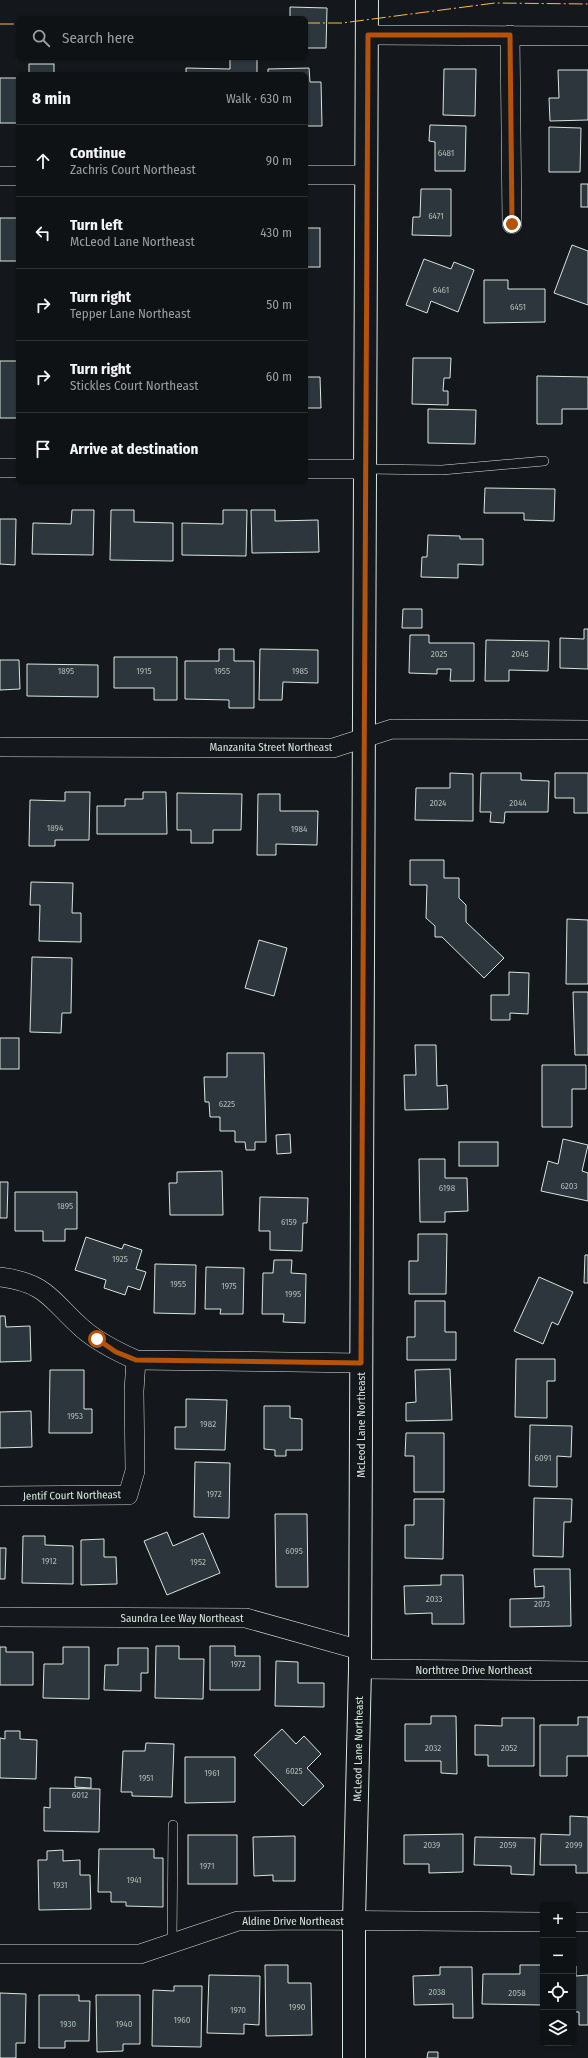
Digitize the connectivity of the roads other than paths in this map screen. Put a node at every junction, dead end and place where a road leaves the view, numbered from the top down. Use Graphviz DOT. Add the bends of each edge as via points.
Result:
graph roads {
  1 [pos="367,0"];
  2 [pos="368,35"];
  3 [pos="510,35"];
  4 [pos="588,36"];
  5 [pos="308,175"];
  6 [pos="366,175"];
  7 [pos="0,176"];
  8 [pos="16,176"];
  9 [pos="512,224"];
  10 [pos="544,461"];
  11 [pos="0,468"];
  12 [pos="16,468"];
  13 [pos="308,469"];
  14 [pos="365,470"];
  15 [pos="588,730"];
  16 [pos="364,740"];
  17 [pos="0,747"];
  18 [pos="0,1277"];
  19 [pos="136,1360"];
  20 [pos="361,1363"];
  21 [pos="0,1496"];
  22 [pos="0,1617"];
  23 [pos="360,1660"];
  24 [pos="588,1671"];
  25 [pos="173,1825"];
  26 [pos="354,1921"];
  27 [pos="540,1922"];
  28 [pos="576,1922"];
  29 [pos="588,1922"];
  30 [pos="172,1943"];
  31 [pos="0,1954"];
  32 [pos="354,2058"];
  1 -- 2 [label="street, McLeod Lane Northeast"];
  2 -- 3 [label="street"];
  2 -- 6 [label="street, McLeod Lane Northeast"];
  3 -- 4 [label="street"];
  3 -- 9 [label="street"];
  5 -- 6 [label="street"];
  6 -- 14 [label="street, McLeod Lane Northeast"];
  7 -- 8 [label="street"];
  10 -- 14 [label="lane" via="442,470"];
  11 -- 12 [label="street"];
  13 -- 14 [label="street"];
  14 -- 16 [label="street, McLeod Lane Northeast"];
  15 -- 16 [label="street, Manzanita Street Northeast" via="392,729"];
  16 -- 17 [label="street, Manzanita Street Northeast" via="333,748"];
  16 -- 20 [label="street, McLeod Lane Northeast"];
  18 -- 19 [label="street" via="19,1279 38,1287 57,1302 84,1330 116,1352"];
  19 -- 20 [label="street"];
  19 -- 21 [label="street, Jentif Court Northeast" via="134,1471 128,1495"];
  20 -- 23 [label="street, McLeod Lane Northeast"];
  22 -- 23 [label="street, Saundra Lee Way Northeast" via="246,1618"];
  23 -- 24 [label="street, Northtree Drive Northeast"];
  23 -- 26 [label="street, McLeod Lane Northeast"];
  25 -- 30 [label="lane"];
  26 -- 27 [label="street, Aldine Drive Northeast"];
  26 -- 30 [label="street, Aldine Drive Northeast" via="238,1921"];
  26 -- 32 [label="street, McLeod Lane Northeast"];
  28 -- 29 [label="street"];
  30 -- 31 [label="street, Aldine Drive Northeast" via="140,1954"];
}
